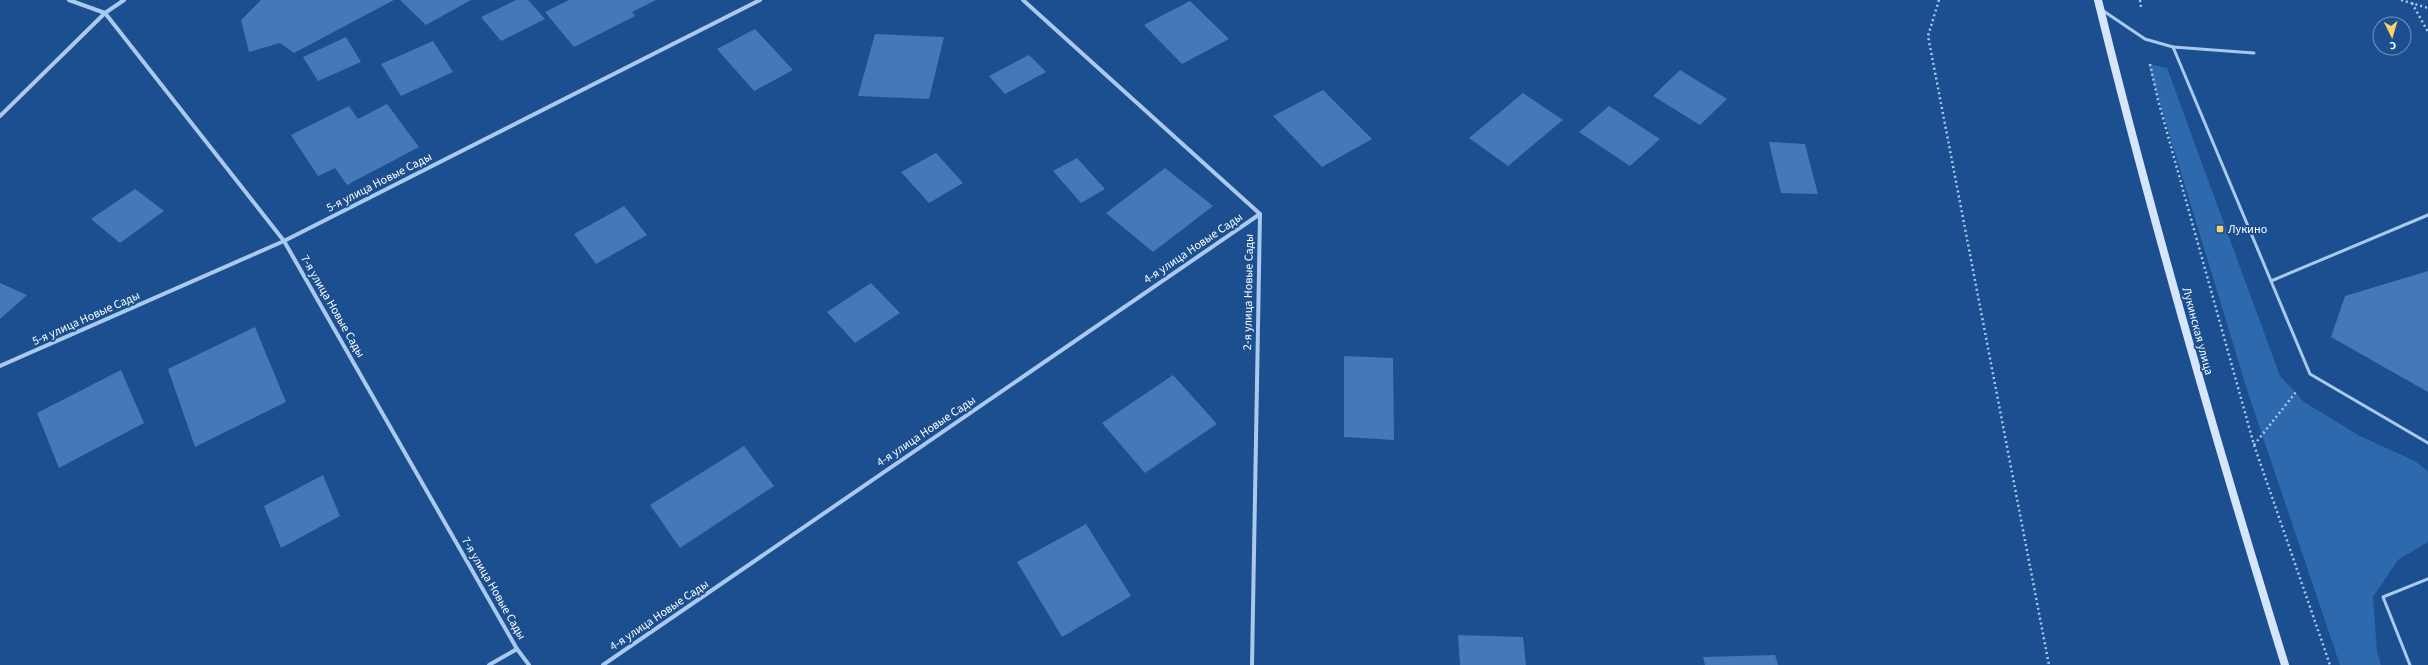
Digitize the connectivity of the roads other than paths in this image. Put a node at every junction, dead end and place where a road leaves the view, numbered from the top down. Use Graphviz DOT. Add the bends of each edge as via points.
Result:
graph roads {
  1 [pos="69,0"];
  2 [pos="124,0"];
  3 [pos="760,0"];
  4 [pos="1023,0"];
  5 [pos="2099,4"];
  6 [pos="105,13"];
  7 [pos="2173,47"];
  8 [pos="2254,53"];
  9 [pos="0,116"];
  10 [pos="1260,214"];
  11 [pos="2428,216"];
  12 [pos="284,241"];
  13 [pos="2271,281"];
  14 [pos="0,366"];
  15 [pos="2428,443"];
  16 [pos="2428,579"];
  17 [pos="517,649"];
  18 [pos="489,665"];
  19 [pos="529,665"];
  20 [pos="603,665"];
  21 [pos="1252,665"];
  22 [pos="2285,665"];
  23 [pos="2410,665"];
  1 -- 6 [label="street"];
  2 -- 6 [label="street"];
  3 -- 12 [label="street, 5-я улица Новые Сады"];
  4 -- 10 [label="street"];
  5 -- 7 [label="lane" via="2145,39"];
  5 -- 22 [label="main road, Лукинская улица" via="2128,121 2216,441"];
  6 -- 9 [label="street"];
  6 -- 12 [label="street, 7-я улица Новые Сады"];
  7 -- 8 [label="lane"];
  7 -- 13 [label="lane"];
  10 -- 20 [label="street, 4-я улица Новые Сады"];
  10 -- 21 [label="street, 2-я улица Новые Сады"];
  11 -- 13 [label="lane"];
  12 -- 14 [label="street, 5-я улица Новые Сады"];
  12 -- 17 [label="street, 7-я улица Новые Сады"];
  13 -- 15 [label="lane" via="2310,374"];
  16 -- 23 [label="lane" via="2383,597"];
  17 -- 18 [label="street"];
  17 -- 19 [label="street, 7-я улица Новые Сады"];
}
